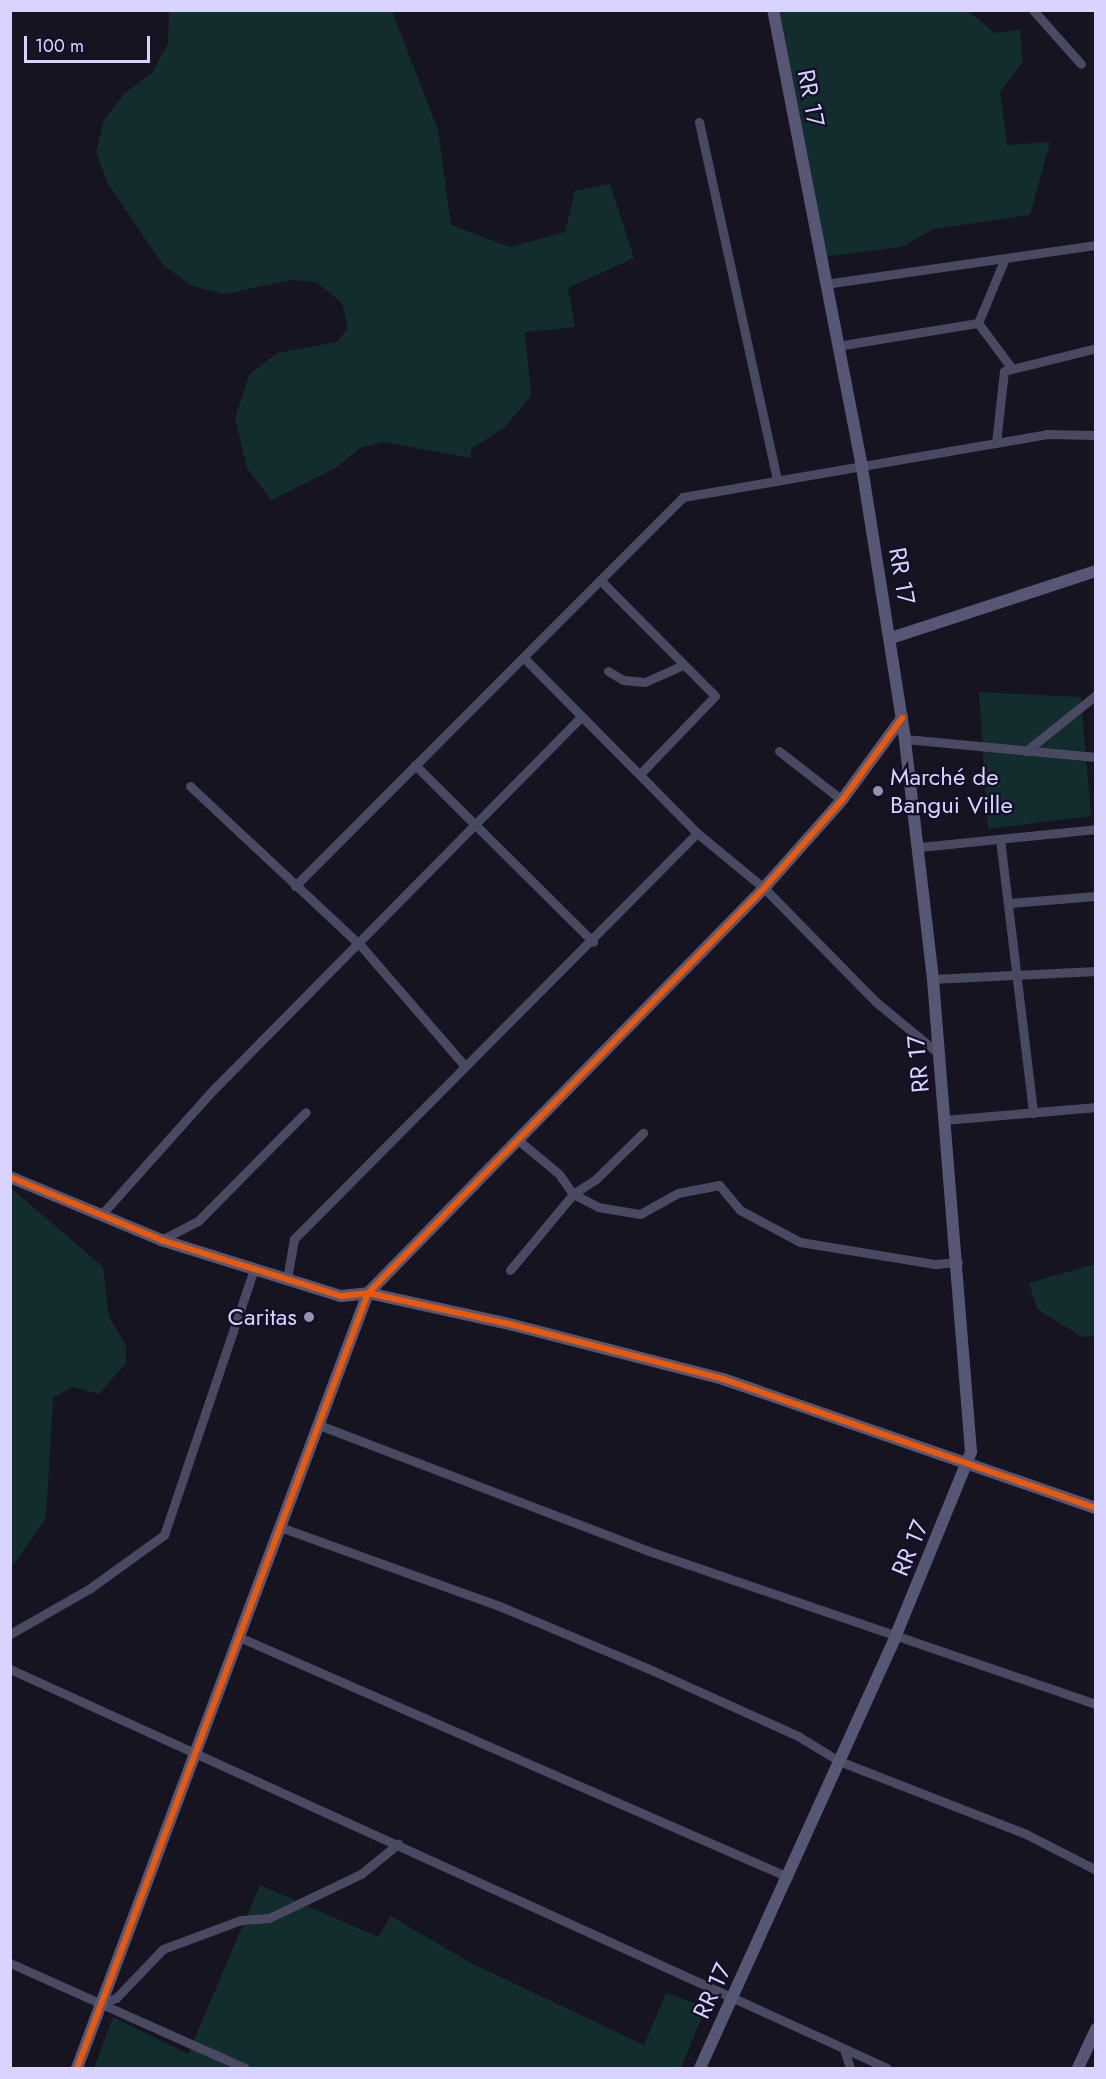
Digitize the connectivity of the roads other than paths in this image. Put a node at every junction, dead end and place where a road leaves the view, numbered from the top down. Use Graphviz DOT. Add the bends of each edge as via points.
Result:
graph roads {
  1 [pos="772,10"];
  2 [pos="1033,10"];
  3 [pos="1080,64"];
  4 [pos="699,122"];
  5 [pos="1095,244"];
  6 [pos="1005,258"];
  7 [pos="825,284"];
  8 [pos="978,323"];
  9 [pos="837,346"];
  10 [pos="1095,348"];
  11 [pos="1010,366"];
  12 [pos="1095,435"];
  13 [pos="996,444"];
  14 [pos="862,467"];
  15 [pos="777,481"];
  16 [pos="1095,571"];
  17 [pos="600,580"];
  18 [pos="891,638"];
  19 [pos="524,658"];
  20 [pos="683,665"];
  21 [pos="608,671"];
  22 [pos="1095,695"];
  23 [pos="582,716"];
  24 [pos="902,718"];
  25 [pos="905,739"];
  26 [pos="779,751"];
  27 [pos="1026,751"];
  28 [pos="1095,757"];
  29 [pos="415,765"];
  30 [pos="640,774"];
  31 [pos="190,786"];
  32 [pos="842,800"];
  33 [pos="477,826"];
  34 [pos="1095,829"];
  35 [pos="697,832"];
  36 [pos="1000,839"];
  37 [pos="920,847"];
  38 [pos="295,886"];
  39 [pos="764,888"];
  40 [pos="1095,896"];
  41 [pos="1010,903"];
  42 [pos="593,942"];
  43 [pos="361,946"];
  44 [pos="1095,970"];
  45 [pos="1018,974"];
  46 [pos="933,979"];
  47 [pos="938,1053"];
  48 [pos="465,1066"];
  49 [pos="1095,1107"];
  50 [pos="306,1112"];
  51 [pos="1033,1113"];
  52 [pos="944,1120"];
  53 [pos="643,1133"];
  54 [pos="518,1140"];
  55 [pos="10,1177"];
  56 [pos="573,1194"];
  57 [pos="102,1214"];
  58 [pos="161,1240"];
  59 [pos="958,1262"];
  60 [pos="254,1269"];
  61 [pos="510,1270"];
  62 [pos="287,1279"];
  63 [pos="368,1293"];
  64 [pos="319,1425"];
  65 [pos="969,1461"];
  66 [pos="1095,1508"];
  67 [pos="280,1527"];
  68 [pos="10,1634"];
  69 [pos="896,1635"];
  70 [pos="239,1637"];
  71 [pos="10,1669"];
  72 [pos="1095,1704"];
  73 [pos="195,1752"];
  74 [pos="839,1761"];
  75 [pos="398,1844"];
  76 [pos="1095,1870"];
  77 [pos="788,1877"];
  78 [pos="10,1964"];
  79 [pos="733,1996"];
  80 [pos="101,2003"];
  81 [pos="1095,2029"];
  82 [pos="844,2049"];
  83 [pos="77,2068"];
  84 [pos="245,2068"];
  85 [pos="700,2068"];
  86 [pos="850,2068"];
  87 [pos="887,2068"];
  88 [pos="1078,2068"];
  1 -- 7 [label="street, RR 17 / RR 17"];
  2 -- 3 [label="street"];
  4 -- 15 [label="street"];
  5 -- 6 [label="street"];
  6 -- 7 [label="street"];
  6 -- 8 [label="street"];
  7 -- 9 [label="street, RR 17 / RR 17"];
  8 -- 9 [label="street"];
  8 -- 11 [label="street"];
  9 -- 14 [label="street, RR 17 / RR 17"];
  10 -- 11 [label="street"];
  11 -- 13 [label="street" via="1004,371"];
  12 -- 13 [label="street" via="1046,434"];
  13 -- 14 [label="street"];
  14 -- 15 [label="street"];
  14 -- 18 [label="street, RR 17 / RR 17"];
  15 -- 17 [label="street" via="683,497"];
  16 -- 18 [label="street"];
  17 -- 19 [label="street"];
  17 -- 20 [label="street"];
  18 -- 24 [label="street, RR 17 / RR 17"];
  19 -- 23 [label="street"];
  19 -- 29 [label="street"];
  20 -- 21 [label="street" via="645,682 623,680"];
  20 -- 30 [label="street" via="714,696"];
  22 -- 27 [label="street"];
  23 -- 30 [label="street"];
  23 -- 33 [label="street"];
  24 -- 25 [label="street, RR 17 / RR 17"];
  24 -- 32 [label="street"];
  25 -- 27 [label="street"];
  25 -- 37 [label="street, RR 17 / RR 17"];
  26 -- 32 [label="street"];
  27 -- 28 [label="street"];
  29 -- 33 [label="street"];
  29 -- 38 [label="street"];
  30 -- 35 [label="street"];
  31 -- 38 [label="street"];
  32 -- 39 [label="street"];
  33 -- 42 [label="street"];
  33 -- 43 [label="street"];
  34 -- 36 [label="street"];
  35 -- 39 [label="street"];
  35 -- 42 [label="street"];
  36 -- 37 [label="street"];
  36 -- 41 [label="street"];
  37 -- 46 [label="street, RR 17 / RR 17"];
  38 -- 43 [label="street"];
  39 -- 47 [label="street" via="876,1002"];
  39 -- 54 [label="street"];
  40 -- 41 [label="street"];
  41 -- 45 [label="street"];
  42 -- 48 [label="street"];
  43 -- 48 [label="street"];
  43 -- 57 [label="street" via="213,1090"];
  44 -- 45 [label="street"];
  45 -- 46 [label="street"];
  45 -- 51 [label="street"];
  46 -- 47 [label="street, RR 17 / RR 17"];
  47 -- 52 [label="street, RR 17 / RR 17"];
  48 -- 62 [label="street" via="294,1239"];
  49 -- 51 [label="street"];
  50 -- 58 [label="street" via="198,1221"];
  51 -- 52 [label="street"];
  52 -- 59 [label="street, RR 17 / RR 17"];
  53 -- 56 [label="street" via="596,1179"];
  54 -- 56 [label="street" via="559,1174"];
  54 -- 63 [label="street"];
  55 -- 57 [label="street"];
  56 -- 59 [label="street" via="598,1207 640,1214 678,1193 719,1185 740,1210 800,1242 935,1264"];
  56 -- 61 [label="street"];
  57 -- 58 [label="street"];
  58 -- 60 [label="street"];
  59 -- 65 [label="street, RR 17 / RR 17"];
  60 -- 62 [label="street"];
  60 -- 68 [label="street" via="164,1535 89,1589"];
  62 -- 63 [label="street" via="340,1296"];
  63 -- 64 [label="street"];
  63 -- 65 [label="street" via="723,1379"];
  64 -- 67 [label="street"];
  64 -- 69 [label="street" via="646,1550"];
  65 -- 66 [label="street"];
  65 -- 69 [label="street, RR 17 / RR 17"];
  67 -- 70 [label="street"];
  67 -- 74 [label="street" via="519,1614 798,1736"];
  69 -- 72 [label="street"];
  69 -- 74 [label="street, RR 17 / RR 17"];
  70 -- 73 [label="street"];
  70 -- 77 [label="street"];
  71 -- 73 [label="street"];
  73 -- 75 [label="street"];
  73 -- 80 [label="street"];
  74 -- 76 [label="street" via="1026,1834"];
  74 -- 77 [label="street, RR 17 / RR 17"];
  75 -- 79 [label="street"];
  75 -- 80 [label="street" via="361,1874 269,1918 241,1920 163,1949 116,1998"];
  77 -- 79 [label="street, RR 17 / RR 17"];
  78 -- 80 [label="street"];
  79 -- 82 [label="street"];
  79 -- 85 [label="street, RR 17 / RR 17"];
  80 -- 83 [label="street"];
  80 -- 84 [label="street"];
  81 -- 88 [label="street"];
  82 -- 86 [label="street"];
  82 -- 87 [label="street"];
}
